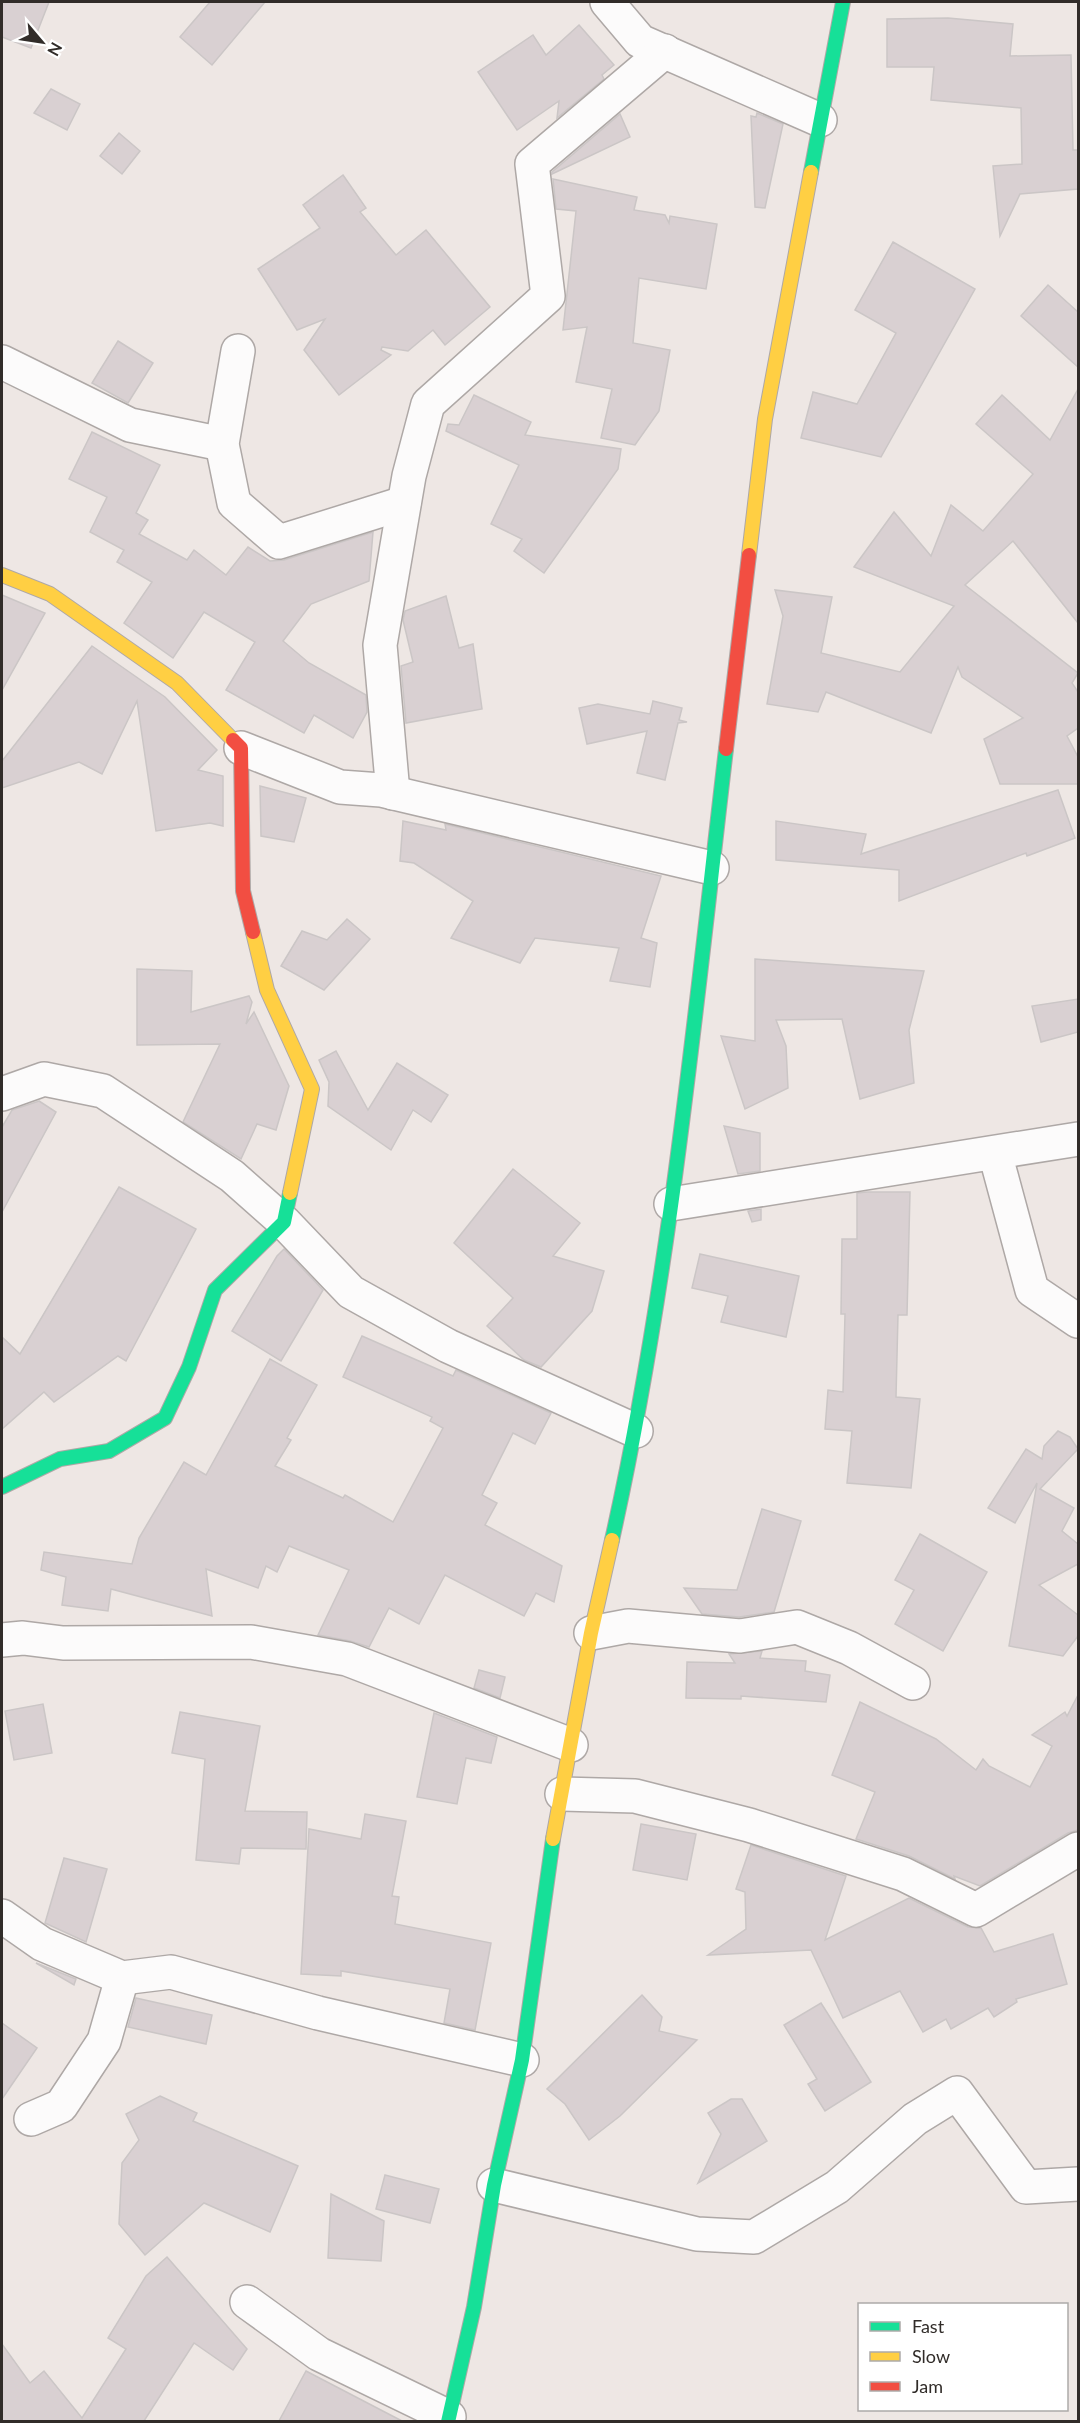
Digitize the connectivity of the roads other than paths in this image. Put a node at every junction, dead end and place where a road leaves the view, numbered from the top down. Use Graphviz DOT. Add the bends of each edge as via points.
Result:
graph roads {
  1 [pos="607,2"];
  2 [pos="843,2"];
  3 [pos="665,51"];
  4 [pos="820,120"];
  5 [pos="238,351"];
  6 [pos="2,363"];
  7 [pos="222,444"];
  8 [pos="404,503"];
  9 [pos="2,575"];
  10 [pos="241,748"];
  11 [pos="393,793"];
  12 [pos="712,868"];
  13 [pos="2,1094"];
  14 [pos="1078,1139"];
  15 [pos="995,1153"];
  16 [pos="671,1204"];
  17 [pos="284,1222"];
  18 [pos="1078,1321"];
  19 [pos="636,1431"];
  20 [pos="2,1487"];
  21 [pos="591,1633"];
  22 [pos="3,1640"];
  23 [pos="913,1683"];
  24 [pos="571,1745"];
  25 [pos="562,1794"];
  26 [pos="1078,1849"];
  27 [pos="2,1916"];
  28 [pos="122,1978"];
  29 [pos="522,2060"];
  30 [pos="31,2119"];
  31 [pos="1078,2184"];
  32 [pos="494,2185"];
  33 [pos="247,2302"];
  34 [pos="448,2419"];
  1 -- 3 [label="street" via="640,40"];
  2 -- 4 [label="street"];
  3 -- 4 [label="street"];
  3 -- 8 [label="street" via="532,164 548,296 428,404"];
  4 -- 12 [label="street" via="765,418"];
  5 -- 7 [label="street"];
  6 -- 7 [label="street" via="130,425"];
  7 -- 8 [label="street" via="234,503 279,542"];
  8 -- 11 [label="street" via="380,645"];
  9 -- 10 [label="street" via="50,594 177,683"];
  10 -- 11 [label="street" via="340,787"];
  10 -- 17 [label="street" via="243,891 267,990 312,1089"];
  11 -- 12 [label="street"];
  12 -- 16 [label="street"];
  13 -- 17 [label="street" via="44,1079 103,1091 232,1176"];
  14 -- 15 [label="street"];
  15 -- 16 [label="street"];
  15 -- 18 [label="street" via="1032,1290"];
  16 -- 19 [label="street"];
  17 -- 19 [label="street" via="351,1292 448,1346"];
  17 -- 20 [label="street" via="215,1290 189,1367 165,1418 109,1451 60,1459"];
  19 -- 21 [label="street"];
  21 -- 23 [label="street" via="628,1626 740,1636 797,1627 849,1648"];
  21 -- 24 [label="street"];
  22 -- 24 [label="street" via="251,1642 347,1659"];
  24 -- 25 [label="street"];
  25 -- 26 [label="street" via="635,1796 749,1825 903,1874 976,1910"];
  25 -- 29 [label="street" via="547,1873"];
  27 -- 28 [label="street" via="42,1944"];
  28 -- 29 [label="street" via="171,1972 318,2013"];
  28 -- 30 [label="street" via="104,2041 61,2106"];
  29 -- 32 [label="street"];
  31 -- 32 [label="street" via="1026,2187 957,2093 915,2119 837,2187 754,2237 697,2234"];
  32 -- 34 [label="street" via="474,2307"];
  33 -- 34 [label="street" via="319,2354"];
}
